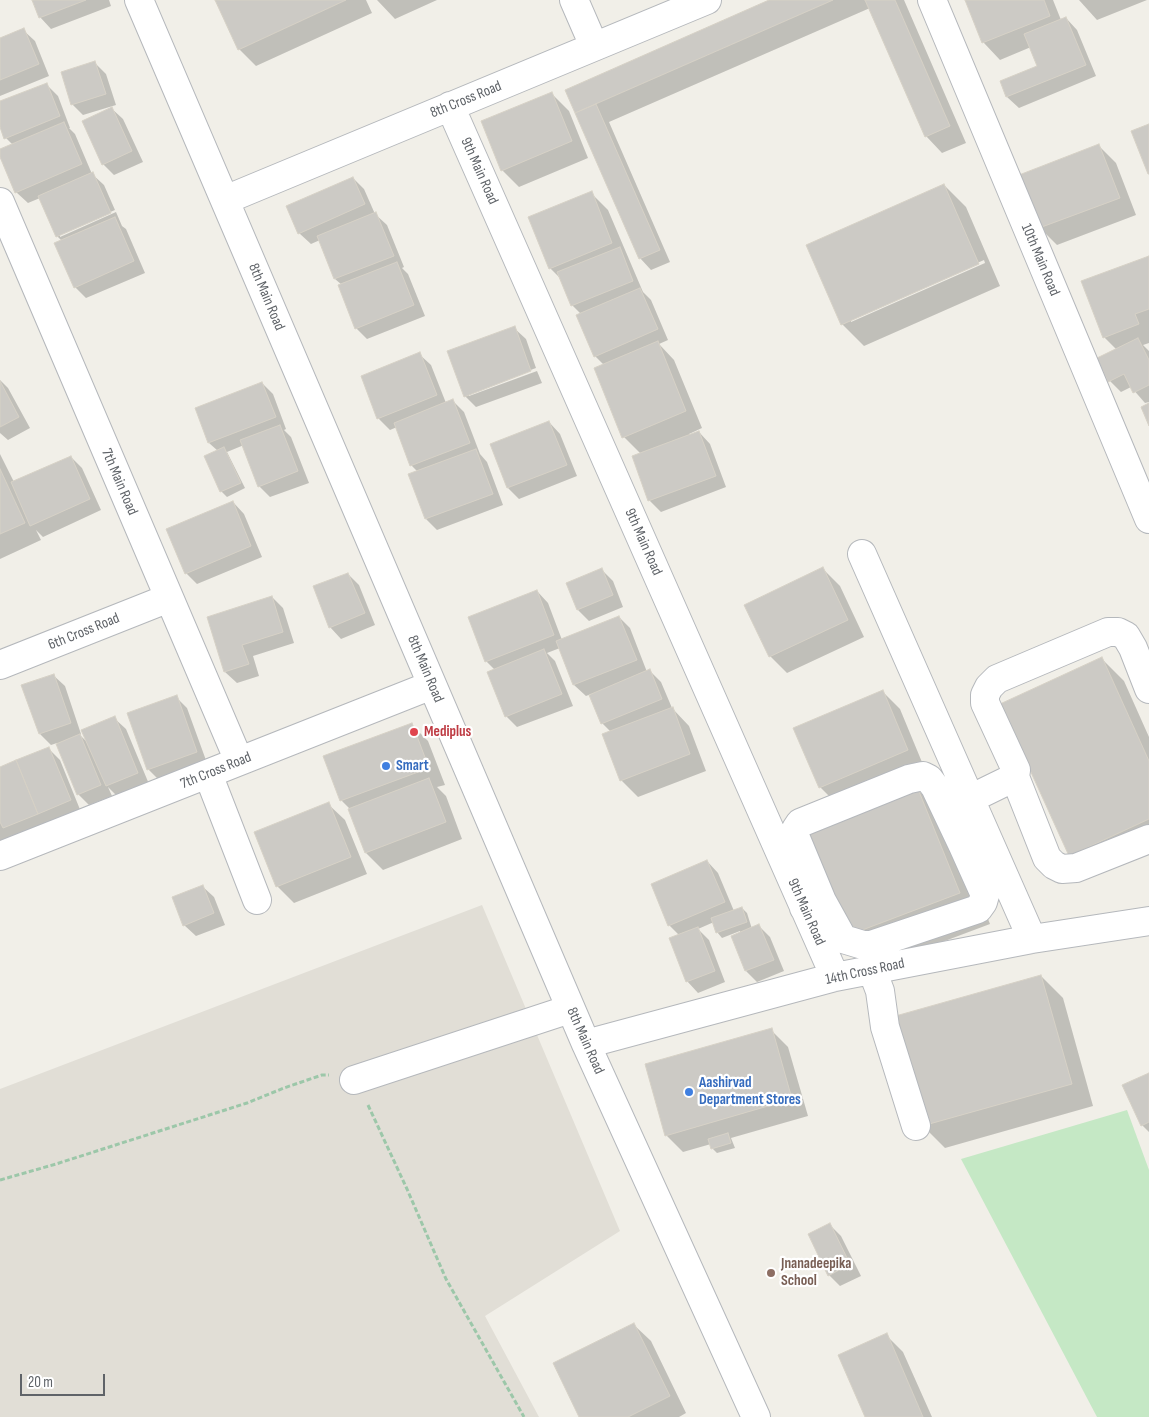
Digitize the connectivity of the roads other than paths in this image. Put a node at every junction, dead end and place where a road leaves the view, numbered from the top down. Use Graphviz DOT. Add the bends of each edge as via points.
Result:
graph roads {
  1 [pos="139,0"];
  2 [pos="574,0"];
  3 [pos="706,0"];
  4 [pos="932,0"];
  5 [pos="594,46"];
  6 [pos="450,106"];
  7 [pos="225,200"];
  8 [pos="0,202"];
  9 [pos="1149,519"];
  10 [pos="862,554"];
  11 [pos="169,598"];
  12 [pos="0,665"];
  13 [pos="432,685"];
  14 [pos="1149,689"];
  15 [pos="239,762"];
  16 [pos="208,774"];
  17 [pos="1015,777"];
  18 [pos="970,799"];
  19 [pos="1149,839"];
  20 [pos="974,840"];
  21 [pos="0,856"];
  22 [pos="257,900"];
  23 [pos="813,904"];
  24 [pos="1149,921"];
  25 [pos="1032,939"];
  26 [pos="872,970"];
  27 [pos="835,977"];
  28 [pos="570,1009"];
  29 [pos="586,1044"];
  30 [pos="354,1080"];
  31 [pos="916,1126"];
  32 [pos="756,1417"];
  1 -- 7 [label="street, 8th Main Road"];
  2 -- 5 [label="street"];
  3 -- 5 [label="street, 8th Cross Road"];
  4 -- 9 [label="street, 10th Main Road"];
  5 -- 6 [label="street, 8th Cross Road"];
  6 -- 7 [label="street, 8th Cross Road"];
  6 -- 23 [label="street, 9th Main Road"];
  7 -- 13 [label="street, 8th Main Road"];
  8 -- 11 [label="street, 7th Main Road"];
  10 -- 18 [label="street"];
  11 -- 12 [label="street, 6th Cross Road"];
  11 -- 15 [label="street, 7th Main Road"];
  13 -- 15 [label="street, 7th Cross Road"];
  13 -- 28 [label="street, 8th Main Road"];
  14 -- 17 [label="street" via="1133,648 1126,636 1118,632 1108,632 997,679 984,695 985,704 1016,770"];
  15 -- 16 [label="street, 7th Cross Road"];
  16 -- 21 [label="street, 7th Cross Road"];
  16 -- 22 [label="street"];
  17 -- 18 [label="street"];
  17 -- 19 [label="street" via="1047,858 1062,869 1076,868"];
  18 -- 20 [label="street"];
  20 -- 23 [label="street" via="985,895 978,909 864,945 843,939"];
  20 -- 23 [label="street" via="929,779 923,776 909,779 800,823 795,836"];
  20 -- 25 [label="street"];
  23 -- 27 [label="street, 9th Main Road"];
  24 -- 25 [label="street, 14th Cross Road"];
  25 -- 26 [label="street, 14th Cross Road"];
  26 -- 27 [label="street, 14th Cross Road"];
  26 -- 31 [label="street" via="880,991 885,1027"];
  27 -- 29 [label="street, 14th Cross Road"];
  28 -- 29 [label="street, 8th Main Road"];
  28 -- 30 [label="street"];
  29 -- 32 [label="street, 8th Main Road"];
}
